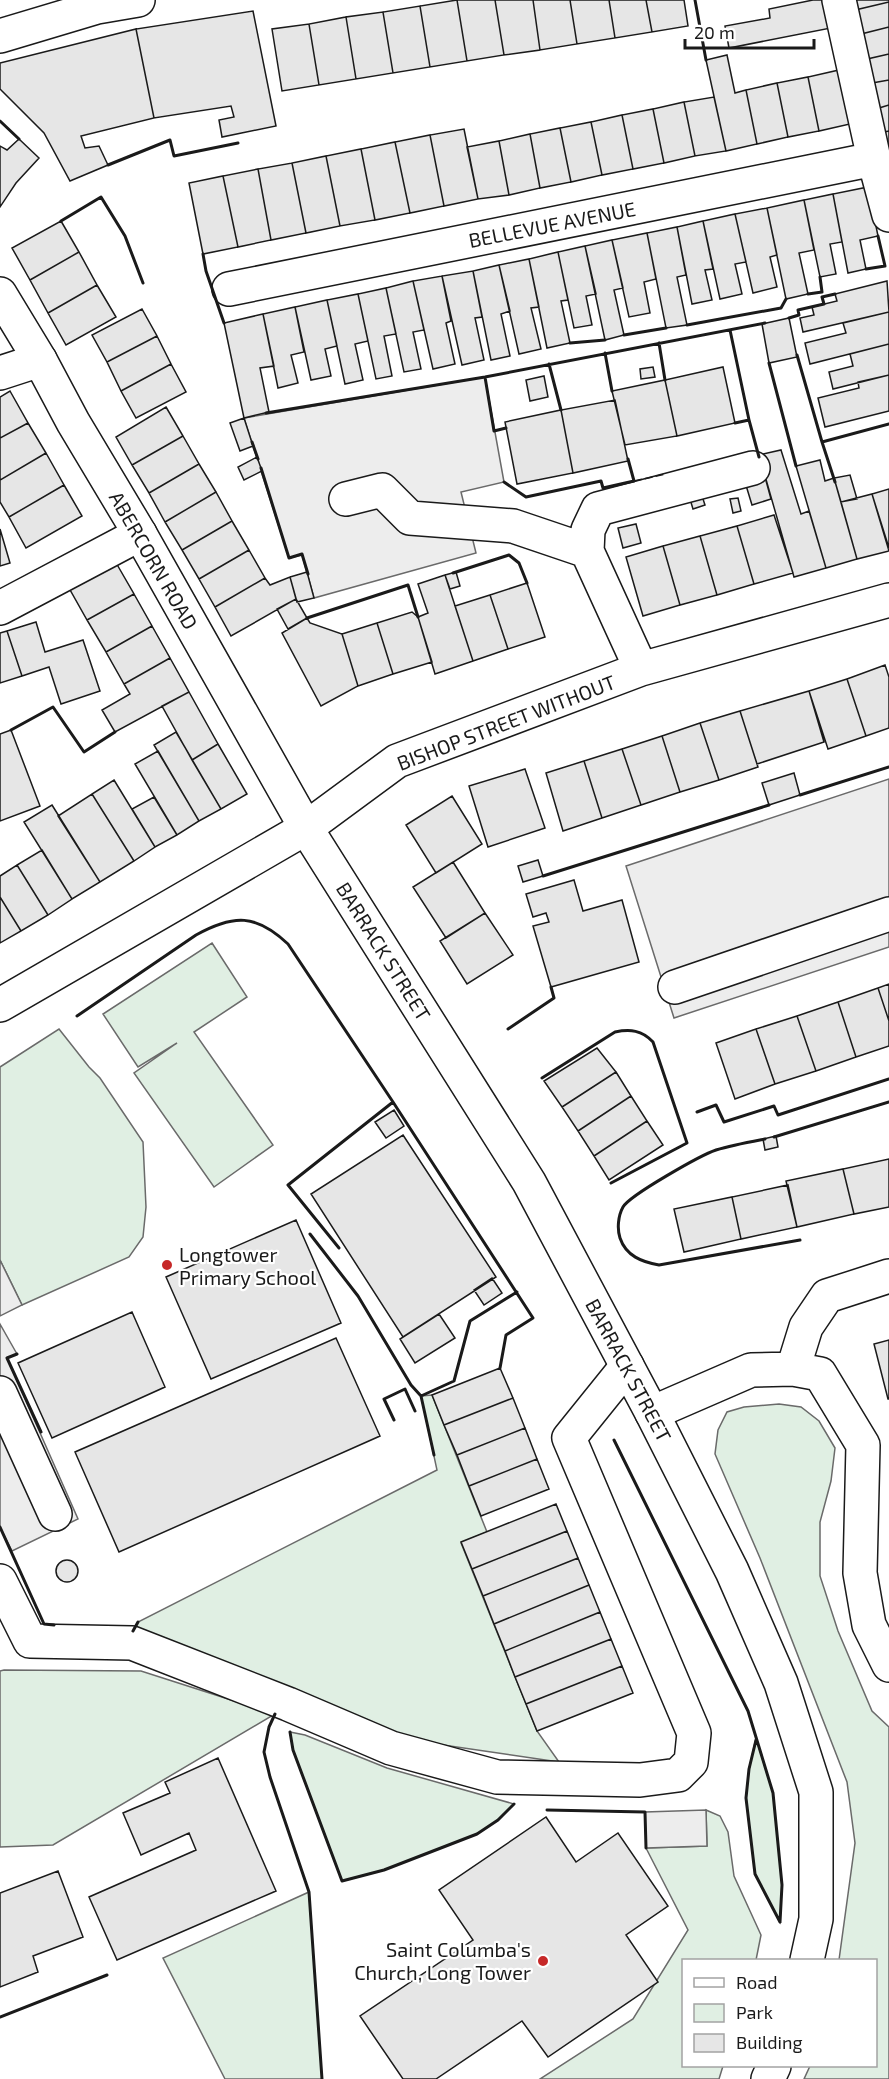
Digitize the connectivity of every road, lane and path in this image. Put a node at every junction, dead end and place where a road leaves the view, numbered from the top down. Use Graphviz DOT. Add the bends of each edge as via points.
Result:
graph roads {
  1 [pos="138,0"];
  2 [pos="839,0"];
  3 [pos="0,36"];
  4 [pos="874,159"];
  5 [pos="889,215"];
  6 [pos="229,289"];
  7 [pos="0,294"];
  8 [pos="40,360"];
  9 [pos="0,373"];
  10 [pos="753,468"];
  11 [pos="346,500"];
  12 [pos="140,534"];
  13 [pos="587,551"];
  14 [pos="889,600"];
  15 [pos="0,608"];
  16 [pos="641,669"];
  17 [pos="306,828"];
  18 [pos="889,914"];
  19 [pos="675,987"];
  20 [pos="0,1005"];
  21 [pos="889,1276"];
  22 [pos="627,1366"];
  23 [pos="793,1370"];
  24 [pos="0,1393"];
  25 [pos="652,1413"];
  26 [pos="876,1471"];
  27 [pos="55,1514"];
  28 [pos="0,1581"];
  29 [pos="889,1665"];
  30 [pos="807,1959"];
  1 -- 3 [label="street" via="97,7"];
  2 -- 4 [label="street"];
  4 -- 5 [label="street"];
  4 -- 6 [label="street, BELLEVUE AVENUE"];
  7 -- 8 [label="street, ABERCORN ROAD"];
  8 -- 9 [label="street"];
  8 -- 12 [label="street, ABERCORN ROAD"];
  10 -- 13 [label="street" via="598,509 588,530"];
  11 -- 13 [label="street" via="382,490 410,518 513,526"];
  12 -- 15 [label="street"];
  12 -- 17 [label="street, ABERCORN ROAD"];
  13 -- 16 [label="street"];
  14 -- 16 [label="street, BISHOP STREET WITHOUT"];
  16 -- 17 [label="street, BISHOP STREET WITHOUT" via="397,761"];
  17 -- 20 [label="street, BISHOP STREET WITHOUT"];
  17 -- 22 [label="street, BARRACK STREET" via="529,1182"];
  18 -- 19 [label="street"];
  21 -- 23 [label="street" via="828,1296 806,1327"];
  22 -- 25 [label="street, BARRACK STREET"];
  22 -- 28 [label="street" via="569,1438 694,1733 691,1762 678,1774 640,1780 497,1777 391,1748 132,1643 30,1641"];
  23 -- 25 [label="street" via="751,1370"];
  23 -- 26 [label="street" via="820,1374"];
  24 -- 27 [label="street"];
  25 -- 30 [label="street, BARRACK STREET" via="732,1571 781,1683 816,1792 816,1919"];
  26 -- 29 [label="street" via="860,1573 869,1625"];
}
